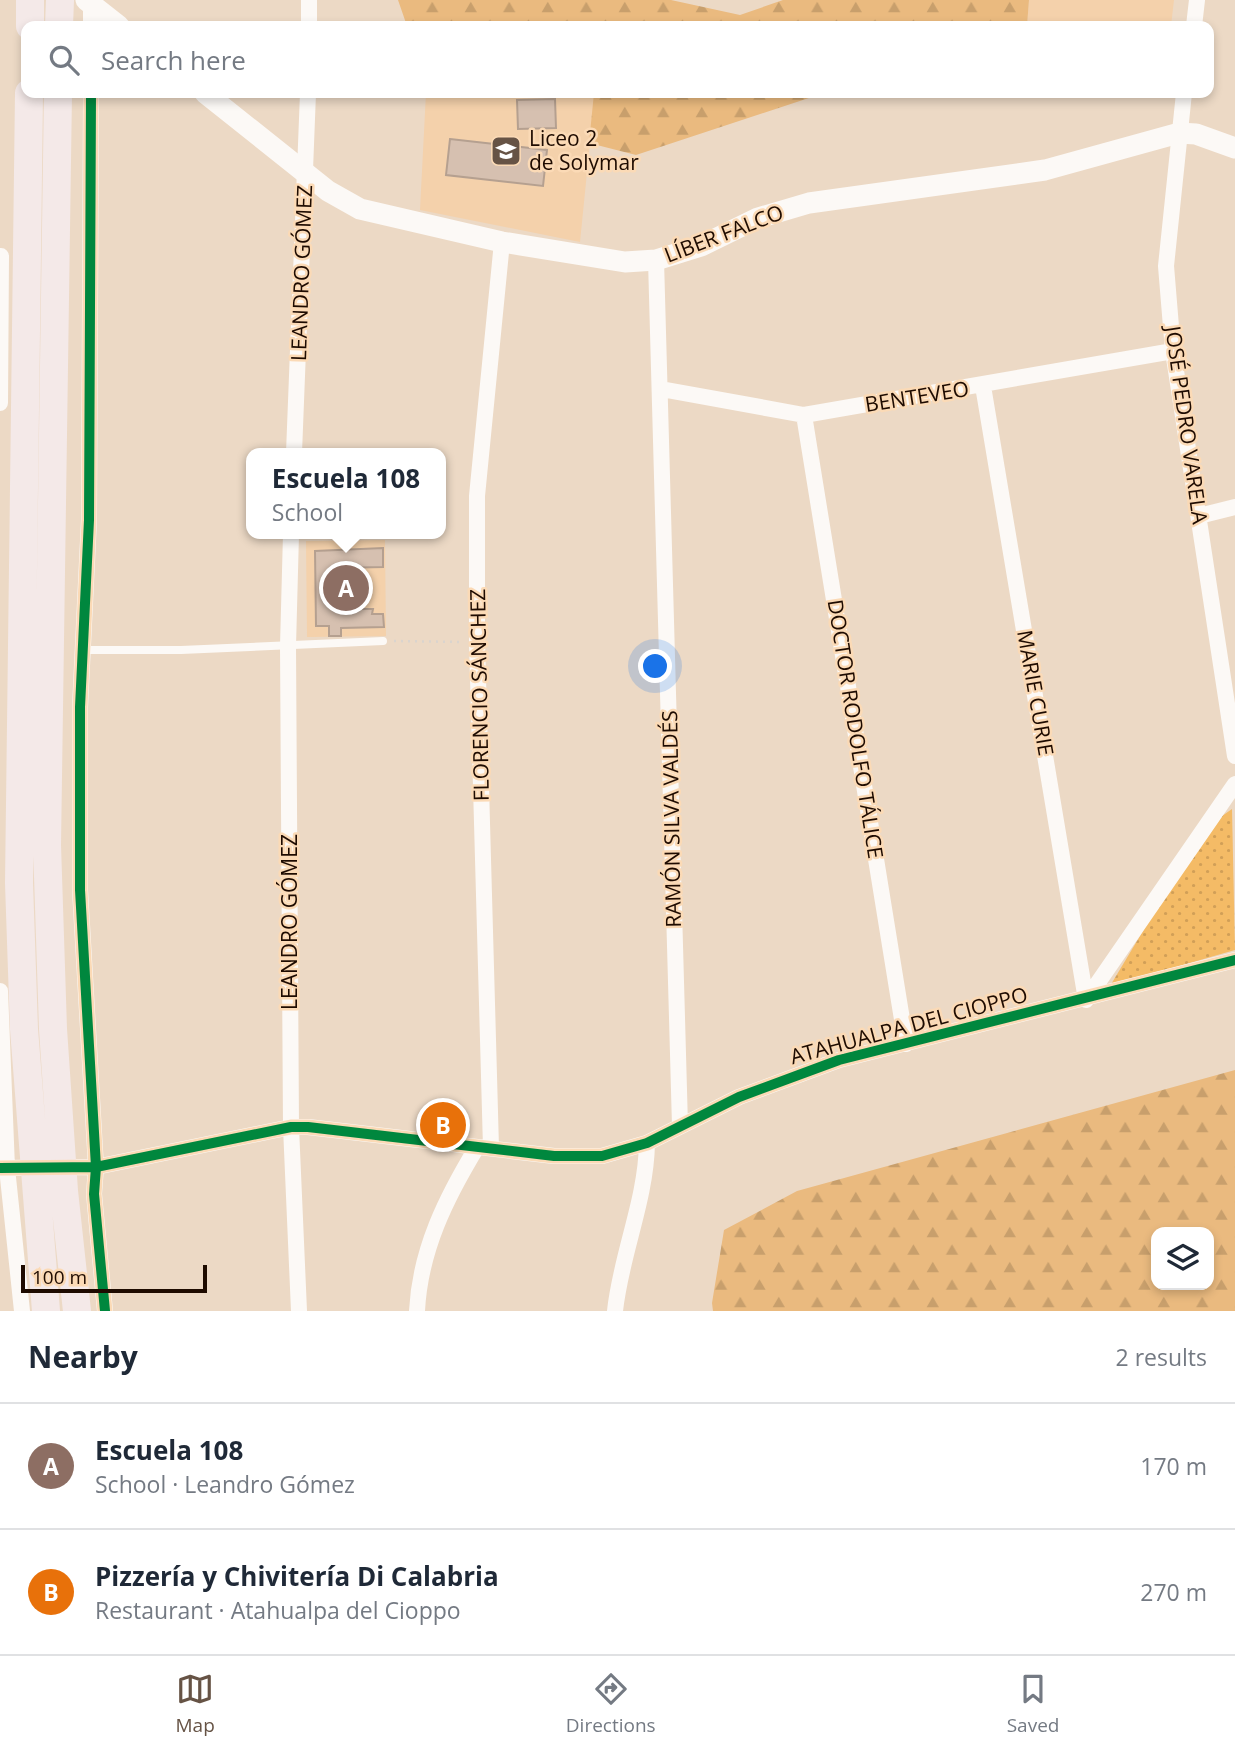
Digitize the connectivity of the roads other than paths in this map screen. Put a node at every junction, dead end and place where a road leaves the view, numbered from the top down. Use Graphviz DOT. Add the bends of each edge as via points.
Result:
graph roads {
  1 [pos="30,0"];
  2 [pos="60,0"];
  3 [pos="309,0"];
  4 [pos="1197,0"];
  5 [pos="89,1"];
  6 [pos="30,21"];
  7 [pos="59,21"];
  8 [pos="91,21"];
  9 [pos="113,21"];
  10 [pos="309,21"];
  11 [pos="1195,21"];
  12 [pos="29,98"];
  13 [pos="58,98"];
  14 [pos="90,98"];
  15 [pos="211,98"];
  16 [pos="307,98"];
  17 [pos="1183,98"];
  18 [pos="1179,133"];
  19 [pos="1235,148"];
  20 [pos="306,175"];
  21 [pos="502,242"];
  22 [pos="1,256"];
  23 [pos="656,260"];
  24 [pos="1173,352"];
  25 [pos="983,386"];
  26 [pos="661,389"];
  27 [pos="0,403"];
  28 [pos="804,415"];
  29 [pos="294,448"];
  30 [pos="1235,507"];
  31 [pos="1199,516"];
  32 [pos="291,539"];
  33 [pos="383,641"];
  34 [pos="288,646"];
  35 [pos="82,650"];
  36 [pos="1235,756"];
  37 [pos="1235,784"];
  38 [pos="1235,960"];
  39 [pos="0,991"];
  40 [pos="1086,1000"];
  41 [pos="906,1044"];
  42 [pos="680,1126"];
  43 [pos="291,1127"];
  44 [pos="648,1143"];
  45 [pos="484,1147"];
  46 [pos="96,1167"];
  47 [pos="14,1168"];
  48 [pos="63,1168"];
  49 [pos="22,1311"];
  50 [pos="46,1311"];
  51 [pos="77,1311"];
  52 [pos="106,1311"];
  53 [pos="299,1311"];
  54 [pos="417,1311"];
  55 [pos="615,1311"];
  1 -- 6 [label="highway"];
  2 -- 7 [label="highway"];
  3 -- 10 [label="street"];
  4 -- 11 [label="street"];
  5 -- 8 [label="street"];
  5 -- 9 [label="street"];
  12 -- 47 [label="highway" via="18,780 24,1029"];
  13 -- 48 [label="highway" via="47,845"];
  14 -- 35 [label="street" via="89,520"];
  15 -- 20 [label="street, LÍBER FALCO"];
  16 -- 20 [label="street, LEANDRO GÓMEZ"];
  17 -- 18 [label="street, JOSÉ PEDRO VARELA"];
  18 -- 19 [label="street, LÍBER FALCO"];
  18 -- 23 [label="street, LÍBER FALCO" via="1045,170 809,203 758,218 701,246"];
  18 -- 24 [label="street, JOSÉ PEDRO VARELA" via="1166,266"];
  20 -- 21 [label="street, LÍBER FALCO" via="360,209"];
  20 -- 29 [label="street, LEANDRO GÓMEZ"];
  21 -- 23 [label="street, LÍBER FALCO" via="625,262"];
  21 -- 45 [label="street, FLORENCIO SÁNCHEZ" via="477,496"];
  22 -- 27 [label="street"];
  23 -- 26 [label="street, RAMÓN SILVA VALDÉS"];
  24 -- 25 [label="street, BENTEVEO"];
  24 -- 31 [label="street, JOSÉ PEDRO VARELA"];
  25 -- 28 [label="street, BENTEVEO"];
  25 -- 40 [label="street, MARIE CURIE"];
  26 -- 28 [label="street, BENTEVEO"];
  26 -- 42 [label="street, RAMÓN SILVA VALDÉS"];
  28 -- 41 [label="street, DOCTOR RODOLFO TÁLICE"];
  30 -- 31 [label="street"];
  31 -- 36 [label="street, JOSÉ PEDRO VARELA"];
  32 -- 34 [label="street, LEANDRO GÓMEZ"];
  33 -- 34 [label="lane"];
  34 -- 35 [label="lane"];
  34 -- 43 [label="street, LEANDRO GÓMEZ"];
  35 -- 46 [label="street" via="80,890"];
  37 -- 40 [label="street"];
  38 -- 40 [label="street, ATAHUALPA DEL CIOPPO"];
  39 -- 47 [label="street"];
  40 -- 41 [label="street, ATAHUALPA DEL CIOPPO"];
  41 -- 42 [label="street, ATAHUALPA DEL CIOPPO" via="786,1078"];
  42 -- 44 [label="street, ATAHUALPA DEL CIOPPO"];
  43 -- 45 [label="street, ATAHUALPA DEL CIOPPO"];
  43 -- 46 [label="street, ATAHUALPA DEL CIOPPO"];
  43 -- 53 [label="street, LEANDRO GÓMEZ"];
  44 -- 45 [label="street, ATAHUALPA DEL CIOPPO" via="602,1156 554,1156"];
  44 -- 55 [label="street" via="647,1169 618,1279"];
  45 -- 54 [label="street, FLORENCIO SÁNCHEZ" via="437,1221 421,1273"];
  46 -- 48 [label="street, ATAHUALPA DEL CIOPPO"];
  46 -- 52 [label="street" via="94,1194"];
  47 -- 48 [label="street, ATAHUALPA DEL CIOPPO"];
  47 -- 49 [label="street"];
  47 -- 50 [label="highway"];
  48 -- 51 [label="highway"];
}
